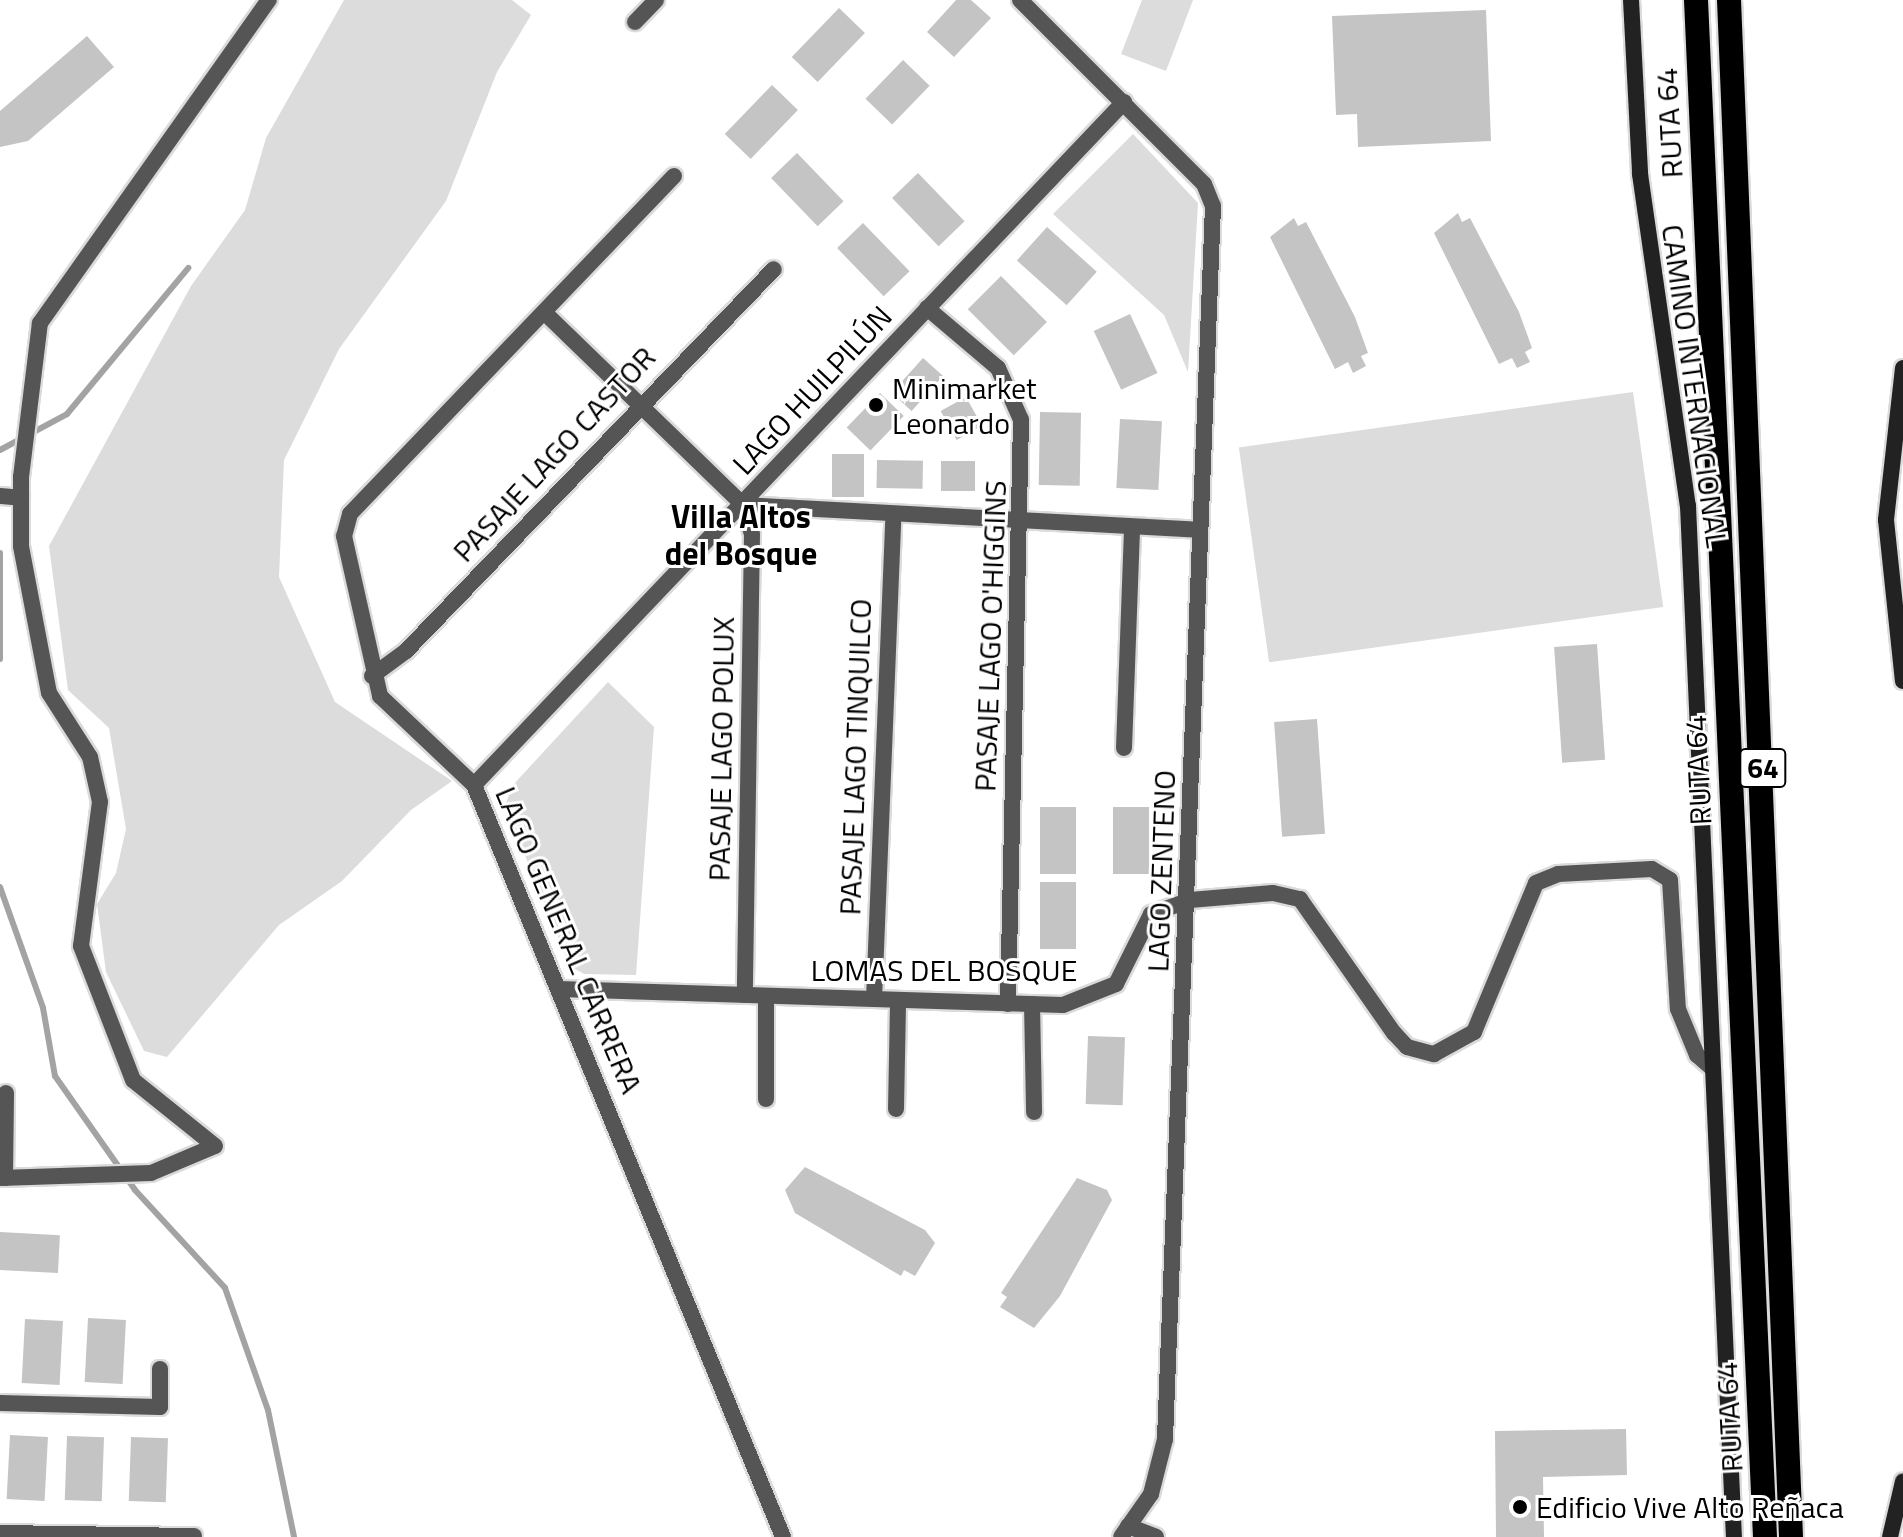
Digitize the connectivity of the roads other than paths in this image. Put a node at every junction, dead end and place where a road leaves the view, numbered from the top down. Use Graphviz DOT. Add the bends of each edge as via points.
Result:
graph roads {
  1 [pos="656,0"];
  2 [pos="1020,0"];
  3 [pos="1631,0"];
  4 [pos="1696,0"];
  5 [pos="1729,0"];
  6 [pos="266,4"];
  7 [pos="635,22"];
  8 [pos="1124,102"];
  9 [pos="674,176"];
  10 [pos="774,269"];
  11 [pos="927,308"];
  12 [pos="545,313"];
  13 [pos="1903,368"];
  14 [pos="641,401"];
  15 [pos="0,496"];
  16 [pos="21,498"];
  17 [pos="743,505"];
  18 [pos="893,517"];
  19 [pos="1022,521"];
  20 [pos="1132,528"];
  21 [pos="1198,530"];
  22 [pos="372,676"];
  23 [pos="1903,681"];
  24 [pos="1124,748"];
  25 [pos="474,785"];
  26 [pos="1190,900"];
  27 [pos="559,989"];
  28 [pos="745,995"];
  29 [pos="766,996"];
  30 [pos="874,999"];
  31 [pos="898,1000"];
  32 [pos="1008,1004"];
  33 [pos="1032,1004"];
  34 [pos="1712,1068"];
  35 [pos="6,1093"];
  36 [pos="766,1099"];
  37 [pos="896,1109"];
  38 [pos="1034,1112"];
  39 [pos="2,1178"];
  40 [pos="160,1369"];
  41 [pos="0,1403"];
  42 [pos="1903,1481"];
  43 [pos="1124,1532"];
  44 [pos="0,1533"];
  45 [pos="194,1536"];
  46 [pos="783,1537"];
  47 [pos="1156,1537"];
  48 [pos="1734,1537"];
  49 [pos="1765,1537"];
  50 [pos="1791,1537"];
  51 [pos="1890,1537"];
  1 -- 7 [label="street"];
  2 -- 8 [label="street"];
  3 -- 34 [label="main road, CAMINO INTERNACIONAL" via="1640,174 1688,506"];
  4 -- 49 [label="highway, RUTA 64 / 64"];
  5 -- 50 [label="highway, RUTA 64 / 64"];
  6 -- 16 [label="street" via="40,323 29,369"];
  8 -- 11 [label="street, LAGO HUILPILÚN"];
  8 -- 21 [label="street, LAGO ZENTENO" via="1212,195"];
  9 -- 12 [label="street, LAGO GENERAL CARRERA"];
  10 -- 14 [label="street, PASAJE LAGO CASTOR"];
  11 -- 17 [label="street, LAGO HUILPILÚN"];
  11 -- 19 [label="street, PASAJE LAGO O'HIGGINS" via="985,354 1014,394"];
  12 -- 14 [label="street"];
  12 -- 22 [label="street, LAGO GENERAL CARRERA" via="350,514 346,559"];
  13 -- 23 [label="main road" via="1886,520"];
  14 -- 17 [label="street"];
  14 -- 22 [label="street, PASAJE LAGO CASTOR" via="406,651"];
  15 -- 16 [label="street"];
  16 -- 39 [label="street" via="21,546 49,693 90,757 100,802 81,946 133,1080 215,1146 151,1173"];
  17 -- 18 [label="street"];
  17 -- 25 [label="street, LAGO HUILPILÚN"];
  17 -- 28 [label="street, PASAJE LAGO POLUX" via="752,535"];
  18 -- 19 [label="street"];
  18 -- 30 [label="street, PASAJE LAGO TINQUILCO"];
  19 -- 20 [label="street"];
  19 -- 32 [label="street, PASAJE LAGO O'HIGGINS"];
  20 -- 21 [label="street"];
  20 -- 24 [label="street"];
  21 -- 26 [label="street, LAGO ZENTENO"];
  22 -- 25 [label="street, LAGO GENERAL CARRERA" via="393,709"];
  25 -- 27 [label="street, LAGO GENERAL CARRERA"];
  26 -- 33 [label="street, LOMAS DEL BOSQUE" via="1168,905 1139,927 1123,974 1102,995"];
  26 -- 34 [label="street, LOMAS DEL BOSQUE" via="1273,893 1300,899 1394,1033 1407,1047 1434,1054 1474,1032 1536,883 1558,874 1663,872 1672,894 1678,1009 1697,1055"];
  26 -- 43 [label="street, LAGO ZENTENO" via="1165,1439 1151,1494"];
  27 -- 28 [label="street, LOMAS DEL BOSQUE"];
  27 -- 46 [label="street, LAGO GENERAL CARRERA"];
  28 -- 29 [label="street, LOMAS DEL BOSQUE"];
  29 -- 30 [label="street, LOMAS DEL BOSQUE"];
  29 -- 36 [label="street"];
  30 -- 31 [label="street, LOMAS DEL BOSQUE"];
  31 -- 32 [label="street, LOMAS DEL BOSQUE"];
  31 -- 37 [label="street"];
  32 -- 33 [label="street, LOMAS DEL BOSQUE"];
  33 -- 38 [label="street"];
  34 -- 48 [label="main road, CAMINO INTERNACIONAL"];
  35 -- 39 [label="street"];
  40 -- 41 [label="street" via="160,1407"];
  42 -- 51 [label="main road"];
  43 -- 47 [label="street"];
  44 -- 45 [label="street"];
}
